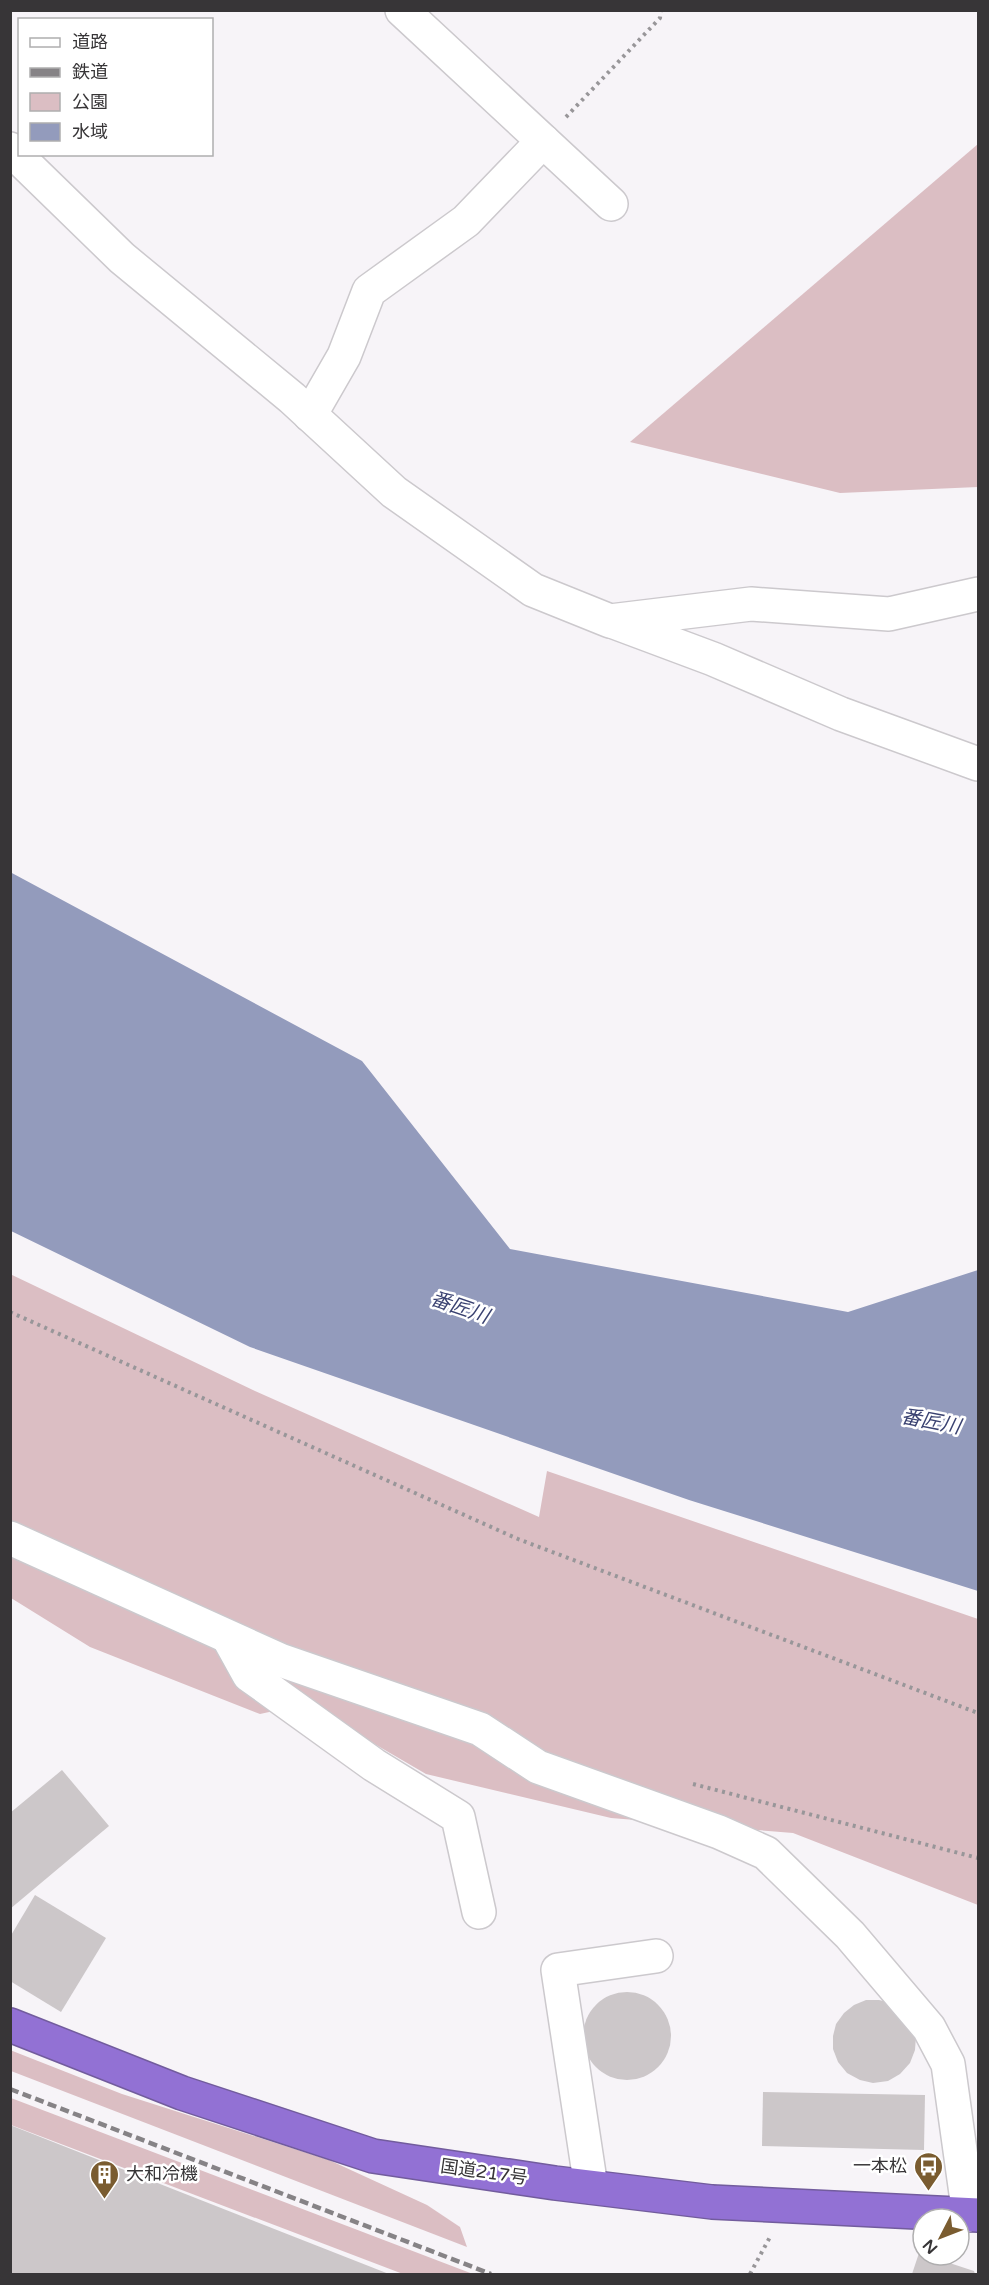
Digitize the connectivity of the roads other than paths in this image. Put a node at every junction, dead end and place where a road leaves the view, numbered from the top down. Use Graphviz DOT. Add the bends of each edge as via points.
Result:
graph roads {
  1 [pos="402,10"];
  2 [pos="543,141"];
  3 [pos="10,149"];
  4 [pos="610,204"];
  5 [pos="310,415"];
  6 [pos="978,594"];
  7 [pos="610,621"];
  8 [pos="978,764"];
  9 [pos="10,1538"];
  10 [pos="228,1637"];
  11 [pos="479,1912"];
  12 [pos="656,1956"];
  13 [pos="10,2025"];
  14 [pos="591,2187"];
  15 [pos="974,2215"];
  1 -- 2 [label="street"];
  2 -- 4 [label="street"];
  2 -- 5 [label="street" via="466,221 369,291 344,356"];
  3 -- 5 [label="street" via="122,258"];
  5 -- 7 [label="street" via="394,492 533,590"];
  6 -- 7 [label="street" via="889,614 752,604"];
  7 -- 8 [label="street" via="713,659 841,714"];
  9 -- 10 [label="street"];
  10 -- 11 [label="street" via="249,1676 374,1765 458,1816"];
  10 -- 15 [label="street" via="280,1660 480,1729 538,1767 719,1832 766,1853 850,1935 929,2028 948,2064"];
  12 -- 14 [label="street" via="558,1970"];
  13 -- 14 [label="highway, 国道217号" via="182,2093 373,2156"];
  14 -- 15 [label="highway, 国道217号" via="712,2202"];
}
